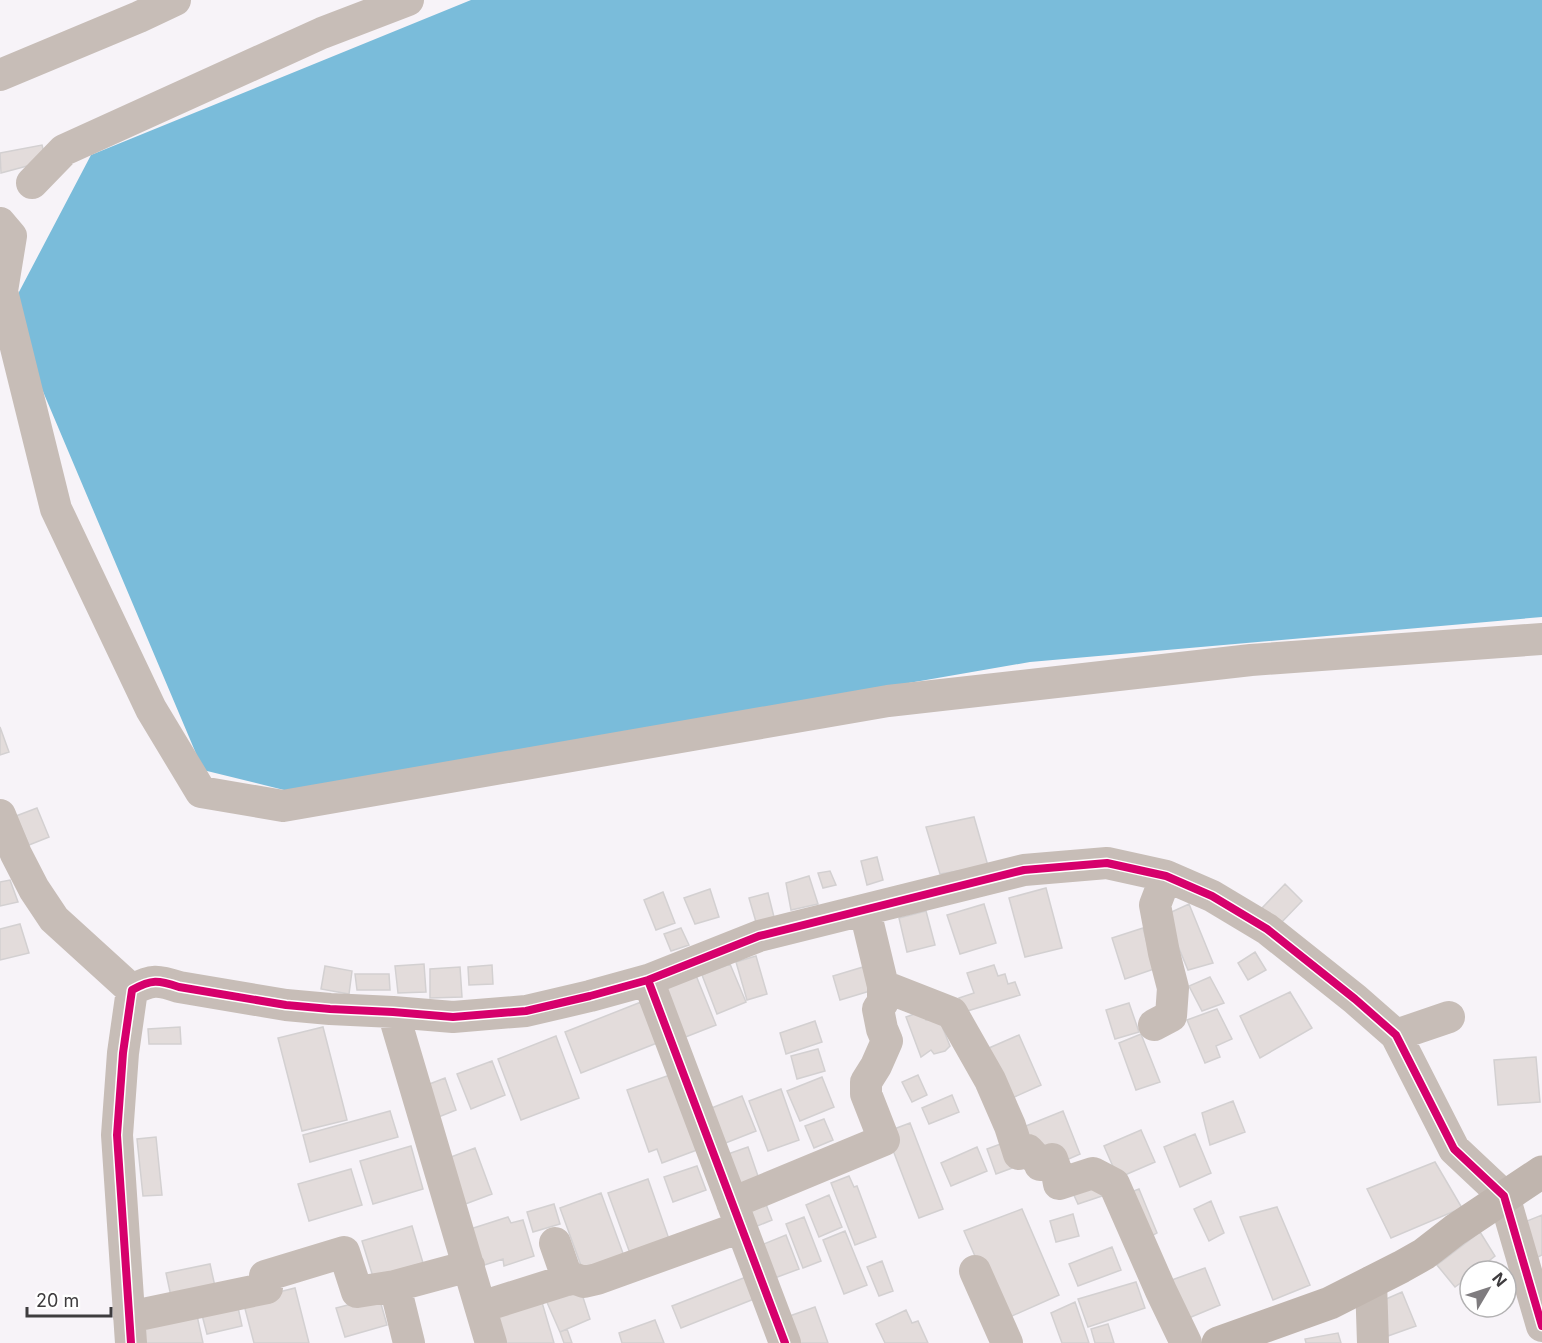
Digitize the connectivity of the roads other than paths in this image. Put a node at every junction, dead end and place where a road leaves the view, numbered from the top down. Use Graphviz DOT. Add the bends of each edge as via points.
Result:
graph roads {
  1 [pos="175,0"];
  2 [pos="408,0"];
  3 [pos="0,75"];
  4 [pos="32,183"];
  5 [pos="0,223"];
  6 [pos="1542,639"];
  7 [pos="0,815"];
  8 [pos="1166,876"];
  9 [pos="865,910"];
  10 [pos="648,980"];
  11 [pos="883,986"];
  12 [pos="132,990"];
  13 [pos="393,1012"];
  14 [pos="1449,1017"];
  15 [pos="1154,1025"];
  16 [pos="1396,1035"];
  17 [pos="1542,1172"];
  18 [pos="1504,1196"];
  19 [pos="737,1215"];
  20 [pos="555,1243"];
  21 [pos="469,1266"];
  22 [pos="975,1271"];
  23 [pos="568,1280"];
  24 [pos="1371,1282"];
  25 [pos="395,1286"];
  26 [pos="481,1307"];
  27 [pos="1542,1326"];
  28 [pos="130,1330"];
  29 [pos="409,1343"];
  30 [pos="491,1343"];
  31 [pos="786,1343"];
  32 [pos="1006,1343"];
  33 [pos="1186,1343"];
  34 [pos="1218,1343"];
  35 [pos="1372,1343"];
  1 -- 3 [label="street"];
  2 -- 4 [label="street" via="322,33 64,150"];
  5 -- 6 [label="street" via="10,236 2,291 56,509 151,709 201,792 283,806 888,701 1251,660"];
  7 -- 12 [label="street" via="34,889 54,919"];
  8 -- 9 [label="street" via="1107,863 1024,870"];
  8 -- 15 [label="street" via="1155,905 1173,988 1171,1016"];
  8 -- 16 [label="street" via="1212,896 1267,929"];
  9 -- 10 [label="street" via="759,936"];
  9 -- 11 [label="street"];
  10 -- 13 [label="street" via="526,1011 453,1017"];
  10 -- 19 [label="street"];
  11 -- 19 [label="street" via="883,1002 878,1009 887,1041 866,1082 866,1094 884,1140"];
  11 -- 33 [label="street" via="952,1013 990,1080 1019,1154 1028,1150 1040,1165 1052,1160 1059,1184 1093,1173 1114,1184"];
  12 -- 13 [label="street" via="146,982 164,982 286,1005"];
  12 -- 28 [label="street" via="117,1135"];
  13 -- 21 [label="street"];
  14 -- 16 [label="street"];
  16 -- 18 [label="street" via="1454,1149"];
  17 -- 18 [label="main road"];
  18 -- 24 [label="main road" via="1424,1254"];
  18 -- 27 [label="street"];
  19 -- 23 [label="street" via="597,1279"];
  19 -- 31 [label="street"];
  20 -- 23 [label="street"];
  21 -- 25 [label="street"];
  21 -- 26 [label="street"];
  22 -- 32 [label="street"];
  23 -- 26 [label="street"];
  24 -- 34 [label="main road" via="1330,1303"];
  24 -- 35 [label="street"];
  25 -- 28 [label="street" via="357,1292 344,1252 266,1276 267,1288"];
  25 -- 29 [label="street"];
  26 -- 30 [label="street"];
}
